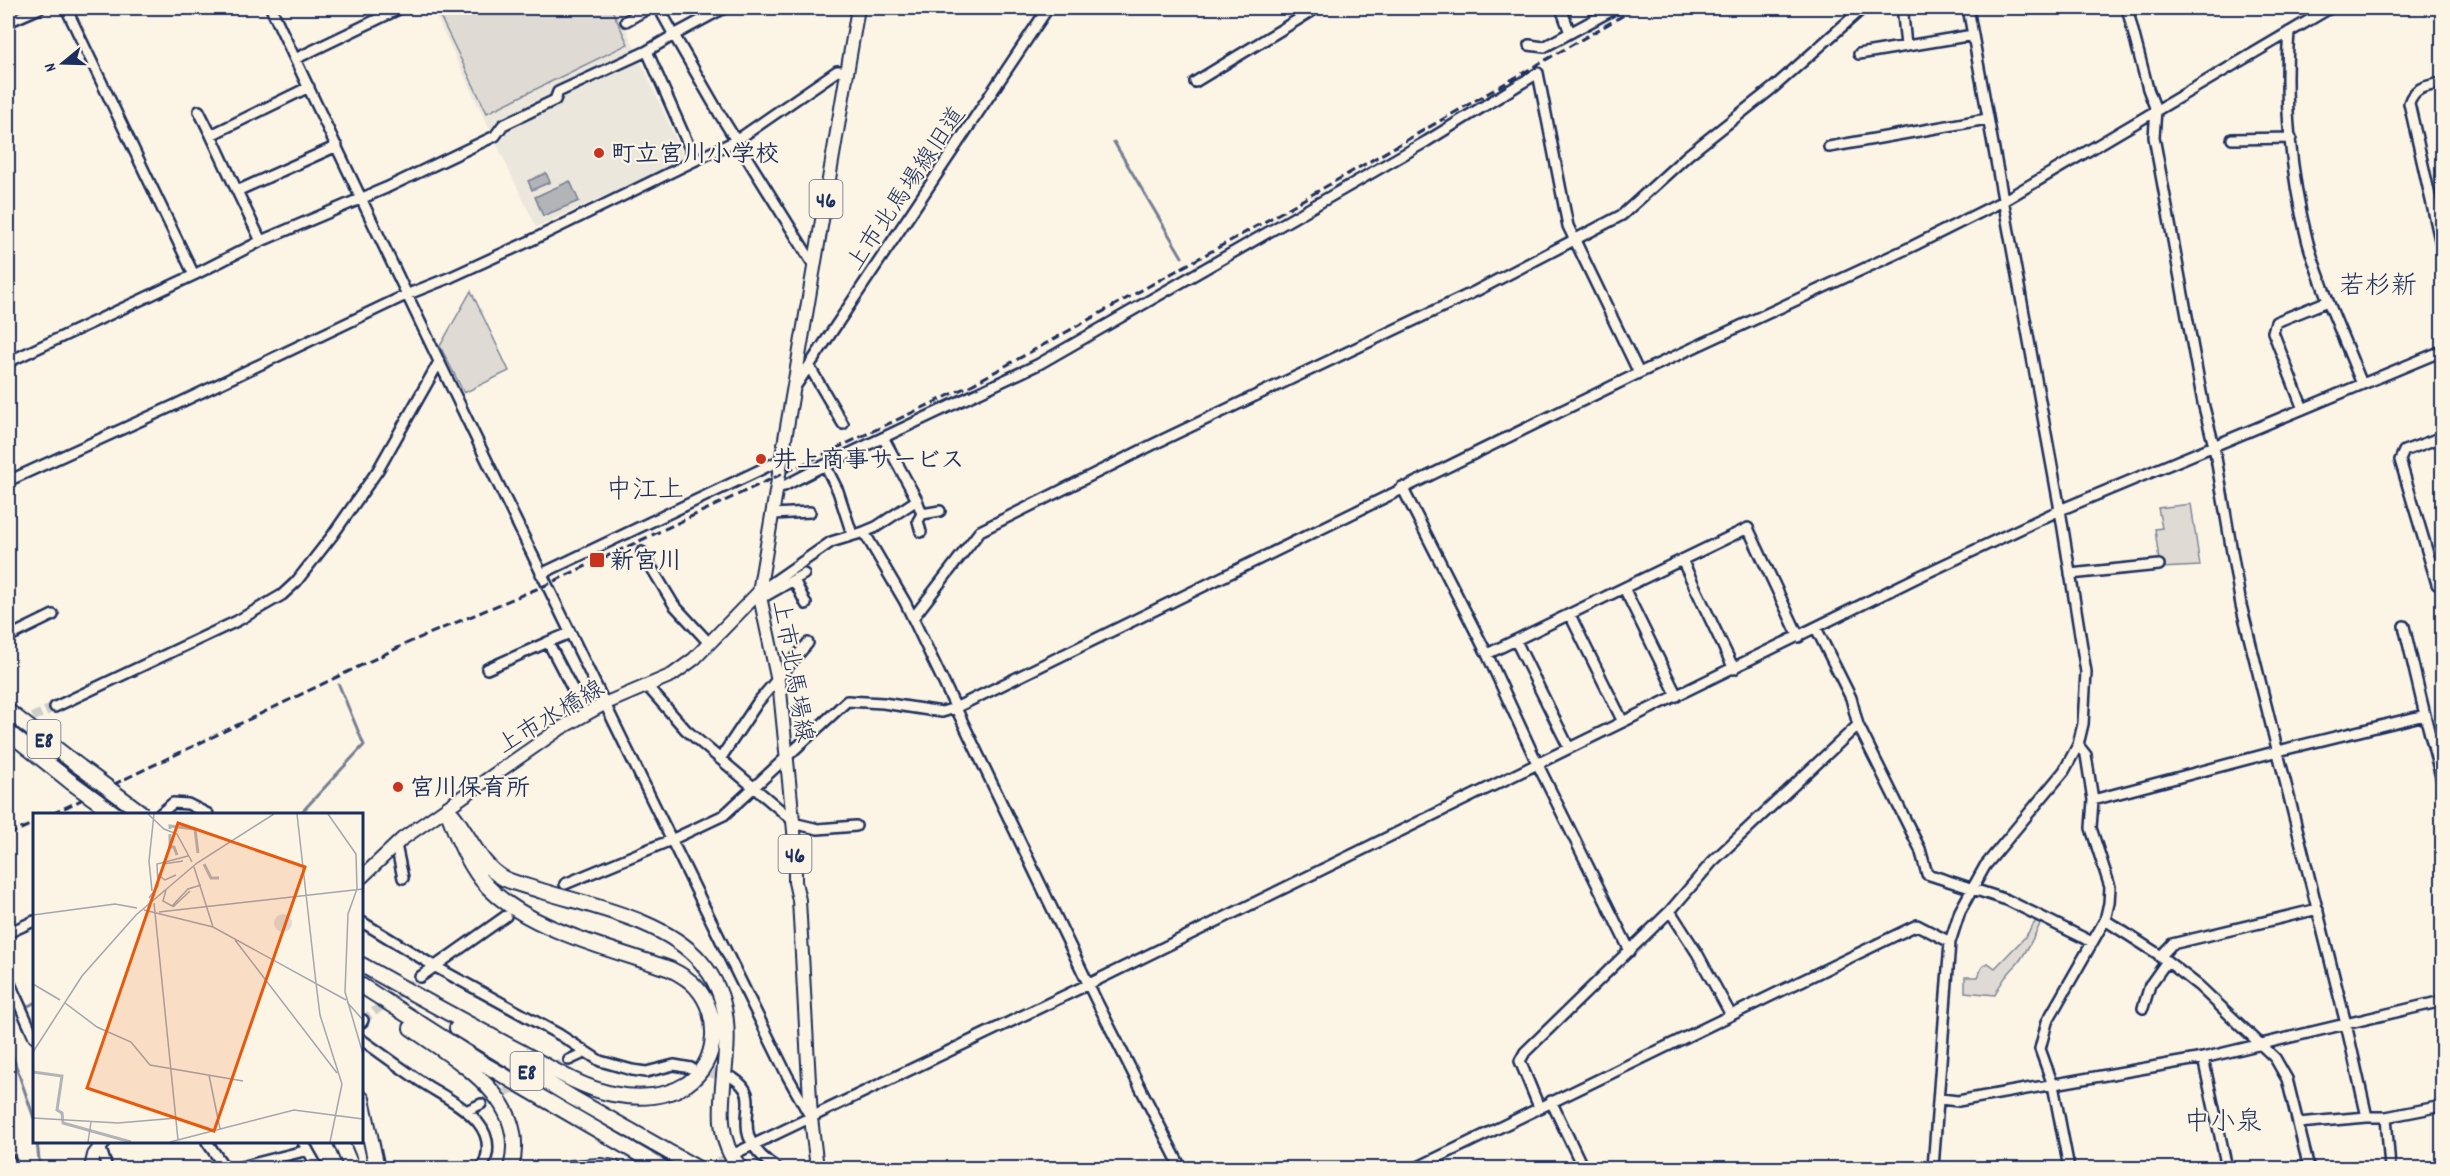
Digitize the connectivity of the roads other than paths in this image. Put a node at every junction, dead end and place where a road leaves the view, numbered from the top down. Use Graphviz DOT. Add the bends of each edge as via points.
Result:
graph roads {
  1 [pos="39,8"];
  2 [pos="66,8"];
  3 [pos="271,8"];
  4 [pos="401,8"];
  5 [pos="649,8"];
  6 [pos="659,8"];
  7 [pos="724,8"];
  8 [pos="858,8"];
  9 [pos="1048,8"];
  10 [pos="1317,8"];
  11 [pos="1561,8"];
  12 [pos="1616,8"];
  13 [pos="1863,8"];
  14 [pos="1968,8"];
  15 [pos="2127,8"];
  16 [pos="2330,8"];
  17 [pos="1903,15"];
  18 [pos="626,21"];
  19 [pos="8,22"];
  20 [pos="2289,32"];
  21 [pos="1570,33"];
  22 [pos="674,35"];
  23 [pos="1973,35"];
  24 [pos="1529,45"];
  25 [pos="1906,46"];
  26 [pos="647,51"];
  27 [pos="1859,54"];
  28 [pos="295,59"];
  29 [pos="847,71"];
  30 [pos="1196,82"];
  31 [pos="2442,83"];
  32 [pos="309,87"];
  33 [pos="2156,110"];
  34 [pos="199,111"];
  35 [pos="1987,119"];
  36 [pos="211,135"];
  37 [pos="2291,138"];
  38 [pos="2232,139"];
  39 [pos="737,140"];
  40 [pos="337,146"];
  41 [pos="1829,147"];
  42 [pos="695,159"];
  43 [pos="237,191"];
  44 [pos="361,196"];
  45 [pos="2003,201"];
  46 [pos="261,241"];
  47 [pos="1575,241"];
  48 [pos="2442,249"];
  49 [pos="815,267"];
  50 [pos="194,275"];
  51 [pos="406,295"];
  52 [pos="2328,301"];
  53 [pos="2442,351"];
  54 [pos="8,362"];
  55 [pos="439,362"];
  56 [pos="809,366"];
  57 [pos="1638,373"];
  58 [pos="2362,384"];
  59 [pos="794,389"];
  60 [pos="2303,409"];
  61 [pos="843,424"];
  62 [pos="2442,437"];
  63 [pos="884,439"];
  64 [pos="2214,446"];
  65 [pos="783,459"];
  66 [pos="825,465"];
  67 [pos="8,481"];
  68 [pos="778,487"];
  69 [pos="1402,487"];
  70 [pos="917,500"];
  71 [pos="2060,510"];
  72 [pos="940,511"];
  73 [pos="810,512"];
  74 [pos="773,514"];
  75 [pos="922,514"];
  76 [pos="864,532"];
  77 [pos="921,532"];
  78 [pos="852,534"];
  79 [pos="642,552"];
  80 [pos="1682,560"];
  81 [pos="2159,565"];
  82 [pos="541,574"];
  83 [pos="804,574"];
  84 [pos="2070,574"];
  85 [pos="794,580"];
  86 [pos="2442,584"];
  87 [pos="1624,588"];
  88 [pos="759,592"];
  89 [pos="806,604"];
  90 [pos="53,615"];
  91 [pos="1570,615"];
  92 [pos="913,618"];
  93 [pos="2404,626"];
  94 [pos="1816,628"];
  95 [pos="570,633"];
  96 [pos="8,637"];
  97 [pos="1799,637"];
  98 [pos="1516,641"];
  99 [pos="548,642"];
  100 [pos="808,643"];
  101 [pos="709,644"];
  102 [pos="1487,654"];
  103 [pos="487,669"];
  104 [pos="1734,669"];
  105 [pos="778,678"];
  106 [pos="647,686"];
  107 [pos="1677,696"];
  108 [pos="604,704"];
  109 [pos="55,706"];
  110 [pos="956,708"];
  111 [pos="8,711"];
  112 [pos="585,713"];
  113 [pos="2426,715"];
  114 [pos="1623,723"];
  115 [pos="1858,726"];
  116 [pos="8,732"];
  117 [pos="2078,745"];
  118 [pos="1569,748"];
  119 [pos="2278,751"];
  120 [pos="788,756"];
  121 [pos="720,759"];
  122 [pos="1538,764"];
  123 [pos="2442,781"];
  124 [pos="754,788"];
  125 [pos="2093,800"];
  126 [pos="447,808"];
  127 [pos="114,813"];
  128 [pos="142,813"];
  129 [pos="161,813"];
  130 [pos="206,813"];
  131 [pos="792,819"];
  132 [pos="856,826"];
  133 [pos="671,840"];
  134 [pos="396,845"];
  135 [pos="363,876"];
  136 [pos="403,878"];
  137 [pos="565,884"];
  138 [pos="1971,889"];
  139 [pos="2318,909"];
  140 [pos="1670,911"];
  141 [pos="506,916"];
  142 [pos="2105,920"];
  143 [pos="33,921"];
  144 [pos="363,923"];
  145 [pos="8,933"];
  146 [pos="1950,942"];
  147 [pos="2092,942"];
  148 [pos="1630,951"];
  149 [pos="2164,959"];
  150 [pos="434,966"];
  151 [pos="363,967"];
  152 [pos="363,967"];
  153 [pos="420,977"];
  154 [pos="8,980"];
  155 [pos="1089,984"];
  156 [pos="363,988"];
  157 [pos="363,995"];
  158 [pos="2442,1001"];
  159 [pos="2143,1008"];
  160 [pos="1731,1016"];
  161 [pos="2346,1024"];
  162 [pos="33,1035"];
  163 [pos="363,1041"];
  164 [pos="2260,1044"];
  165 [pos="584,1053"];
  166 [pos="2203,1058"];
  167 [pos="569,1060"];
  168 [pos="691,1068"];
  169 [pos="733,1078"];
  170 [pos="2053,1085"];
  171 [pos="1940,1100"];
  172 [pos="1551,1101"];
  173 [pos="363,1104"];
  174 [pos="481,1104"];
  175 [pos="2442,1106"];
  176 [pos="1539,1107"];
  177 [pos="468,1110"];
  178 [pos="2367,1117"];
  179 [pos="2386,1117"];
  180 [pos="812,1118"];
  181 [pos="2298,1124"];
  182 [pos="341,1143"];
  183 [pos="102,1144"];
  184 [pos="212,1145"];
  185 [pos="754,1145"];
  186 [pos="305,1146"];
  187 [pos="736,1153"];
  188 [pos="8,1158"];
  189 [pos="15,1168"];
  190 [pos="91,1168"];
  191 [pos="107,1168"];
  192 [pos="225,1168"];
  193 [pos="237,1168"];
  194 [pos="318,1168"];
  195 [pos="352,1168"];
  196 [pos="377,1168"];
  197 [pos="482,1168"];
  198 [pos="511,1168"];
  199 [pos="569,1168"];
  200 [pos="614,1168"];
  201 [pos="663,1168"];
  202 [pos="697,1168"];
  203 [pos="740,1168"];
  204 [pos="777,1168"];
  205 [pos="817,1168"];
  206 [pos="1181,1168"];
  207 [pos="1416,1168"];
  208 [pos="1583,1168"];
  209 [pos="1934,1168"];
  210 [pos="2068,1168"];
  211 [pos="2227,1168"];
  212 [pos="2309,1168"];
  213 [pos="2390,1168"];
  1 -- 19 [label="street"];
  2 -- 50 [label="street"];
  3 -- 28 [label="street"];
  4 -- 28 [label="street"];
  5 -- 18 [label="street"];
  6 -- 22 [label="street"];
  7 -- 22 [label="street"];
  8 -- 29 [label="main road, 上市北馬場線 / 46"];
  9 -- 56 [label="street, 上市北馬場線旧道"];
  10 -- 30 [label="street"];
  11 -- 21 [label="street"];
  12 -- 21 [label="street"];
  13 -- 47 [label="street" via="1622,214"];
  14 -- 23 [label="street"];
  15 -- 33 [label="street"];
  16 -- 20 [label="street"];
  17 -- 25 [label="street"];
  20 -- 33 [label="street"];
  20 -- 37 [label="street" via="2286,92"];
  21 -- 24 [label="street" via="1545,47"];
  22 -- 26 [label="street"];
  22 -- 39 [label="street"];
  23 -- 25 [label="street"];
  23 -- 35 [label="street"];
  25 -- 27 [label="street"];
  26 -- 42 [label="street"];
  26 -- 44 [label="street" via="558,92 555,100 503,125 495,136"];
  28 -- 32 [label="street"];
  29 -- 39 [label="street" via="837,71"];
  29 -- 49 [label="main road, 上市北馬場線 / 46"];
  31 -- 48 [label="street" via="2422,87 2412,94 2409,103"];
  32 -- 36 [label="street"];
  32 -- 40 [label="street"];
  33 -- 45 [label="street"];
  33 -- 64 [label="street" via="2154,137"];
  34 -- 36 [label="street"];
  35 -- 41 [label="street"];
  35 -- 45 [label="street"];
  36 -- 43 [label="street"];
  37 -- 38 [label="street"];
  37 -- 52 [label="street" via="2307,239"];
  39 -- 42 [label="street"];
  39 -- 49 [label="street"];
  40 -- 43 [label="street"];
  40 -- 44 [label="street"];
  42 -- 51 [label="street" via="520,245"];
  43 -- 46 [label="street"];
  44 -- 46 [label="street"];
  44 -- 51 [label="street"];
  45 -- 57 [label="street"];
  45 -- 71 [label="street"];
  46 -- 50 [label="street"];
  47 -- 57 [label="street"];
  47 -- 63 [label="street" via="1568,226 1538,73 1039,364"];
  47 -- 92 [label="street" via="980,531"];
  49 -- 59 [label="main road, 上市北馬場線 / 46"];
  50 -- 54 [label="street"];
  51 -- 55 [label="street"];
  51 -- 67 [label="street"];
  52 -- 58 [label="street"];
  52 -- 60 [label="street" via="2276,322 2273,332"];
  53 -- 58 [label="street"];
  55 -- 82 [label="street"];
  55 -- 109 [label="street" via="378,470 332,536 282,595 237,621"];
  56 -- 59 [label="street, 上市北馬場線旧道"];
  56 -- 61 [label="street"];
  57 -- 69 [label="street"];
  58 -- 60 [label="street"];
  59 -- 65 [label="main road, 上市北馬場線 / 46"];
  60 -- 64 [label="street"];
  62 -- 86 [label="street" via="2404,452 2400,460 2437,585"];
  63 -- 66 [label="street"];
  63 -- 70 [label="street"];
  64 -- 71 [label="street"];
  64 -- 119 [label="street" via="2241,605"];
  65 -- 68 [label="main road, 上市北馬場線 / 46"];
  65 -- 82 [label="street"];
  66 -- 68 [label="street"];
  66 -- 78 [label="street"];
  68 -- 74 [label="main road, 上市北馬場線 / 46"];
  69 -- 102 [label="street"];
  69 -- 110 [label="street"];
  70 -- 75 [label="street"];
  70 -- 76 [label="street"];
  71 -- 84 [label="street"];
  71 -- 94 [label="street"];
  72 -- 75 [label="street"];
  73 -- 74 [label="street"];
  74 -- 88 [label="main road, 上市北馬場線 / 46"];
  75 -- 77 [label="street" via="918,521"];
  76 -- 78 [label="street"];
  76 -- 92 [label="street"];
  78 -- 88 [label="street" via="831,542"];
  79 -- 101 [label="street" via="674,605"];
  80 -- 87 [label="street"];
  80 -- 97 [label="street" via="1748,528"];
  80 -- 104 [label="street"];
  81 -- 84 [label="street"];
  82 -- 95 [label="street"];
  83 -- 85 [label="street"];
  84 -- 117 [label="street" via="2086,672 2084,724"];
  85 -- 88 [label="street" via="767,595"];
  85 -- 89 [label="street"];
  87 -- 91 [label="street"];
  87 -- 107 [label="street"];
  88 -- 101 [label="main road, 上市水橋線"];
  88 -- 105 [label="main road, 上市北馬場線 / 46"];
  90 -- 96 [label="street"];
  91 -- 98 [label="street"];
  91 -- 114 [label="street"];
  92 -- 110 [label="street"];
  93 -- 113 [label="street"];
  94 -- 97 [label="street"];
  94 -- 115 [label="street" via="1851,698"];
  95 -- 99 [label="street"];
  95 -- 108 [label="street"];
  97 -- 104 [label="street"];
  98 -- 102 [label="street"];
  98 -- 118 [label="street"];
  99 -- 103 [label="street"];
  99 -- 112 [label="street"];
  100 -- 105 [label="street"];
  101 -- 106 [label="main road, 上市水橋線" via="672,675"];
  102 -- 122 [label="street"];
  104 -- 107 [label="street"];
  105 -- 120 [label="main road, 上市北馬場線 / 46"];
  105 -- 121 [label="street"];
  106 -- 108 [label="main road, 上市水橋線"];
  106 -- 121 [label="street" via="686,730"];
  107 -- 114 [label="street"];
  108 -- 112 [label="main road, 上市水橋線"];
  108 -- 133 [label="street"];
  110 -- 120 [label="street" via="942,712 848,701"];
  110 -- 155 [label="street"];
  111 -- 128 [label="highway, E8, bridge"];
  112 -- 126 [label="main road, 上市水橋線"];
  113 -- 119 [label="street"];
  113 -- 123 [label="street"];
  114 -- 118 [label="street"];
  115 -- 138 [label="street" via="1920,849 1927,874"];
  115 -- 140 [label="street" via="1712,862"];
  116 -- 127 [label="highway, E8, bridge"];
  117 -- 125 [label="street" via="2086,755"];
  117 -- 138 [label="street" via="2064,771 1985,866"];
  118 -- 122 [label="street"];
  119 -- 125 [label="street"];
  119 -- 139 [label="street"];
  120 -- 124 [label="street"];
  120 -- 131 [label="main road, 上市北馬場線 / 46"];
  121 -- 124 [label="street"];
  122 -- 148 [label="street"];
  122 -- 155 [label="street"];
  124 -- 131 [label="street"];
  124 -- 133 [label="street" via="717,819"];
  125 -- 142 [label="street" via="2091,828 2110,887"];
  126 -- 134 [label="main road, 上市水橋線"];
  126 -- 151 [label="highway" via="455,833 482,879 517,911 566,933 670,969 696,987 713,1019 714,1034 706,1062 688,1083 666,1094 639,1097 611,1093 570,1078"];
  126 -- 203 [label="highway" via="482,859 503,878 661,930 702,962 724,1000 728,1029 722,1125 729,1153"];
  129 -- 130 [label="street" via="173,803 189,804"];
  131 -- 132 [label="street" via="818,829"];
  131 -- 180 [label="main road, 上市北馬場線 / 46"];
  133 -- 137 [label="street"];
  133 -- 180 [label="street"];
  134 -- 135 [label="main road, 上市水橋線"];
  134 -- 136 [label="street"];
  138 -- 146 [label="street"];
  138 -- 147 [label="street" via="2007,900"];
  139 -- 149 [label="street" via="2172,944"];
  139 -- 161 [label="street"];
  140 -- 148 [label="street"];
  140 -- 160 [label="street"];
  141 -- 150 [label="street"];
  142 -- 147 [label="street"];
  142 -- 149 [label="street"];
  143 -- 145 [label="street"];
  144 -- 150 [label="street"];
  146 -- 160 [label="street" via="1917,925"];
  146 -- 171 [label="street"];
  147 -- 170 [label="street" via="2047,1022 2040,1049"];
  148 -- 176 [label="street" via="1525,1052 1520,1061"];
  149 -- 159 [label="street"];
  149 -- 164 [label="street"];
  150 -- 153 [label="street"];
  150 -- 165 [label="street" via="560,1035"];
  152 -- 202 [label="highway, E8" via="503,1056"];
  154 -- 162 [label="street"];
  155 -- 180 [label="street"];
  155 -- 206 [label="street"];
  156 -- 201 [label="highway, E8" via="482,1063"];
  157 -- 198 [label="highway" via="447,1054 495,1095 512,1125 515,1149"];
  158 -- 161 [label="street"];
  160 -- 172 [label="street"];
  161 -- 164 [label="street"];
  161 -- 178 [label="street"];
  163 -- 177 [label="street"];
  164 -- 166 [label="street"];
  164 -- 181 [label="street" via="2287,1079"];
  165 -- 167 [label="street"];
  165 -- 168 [label="street" via="646,1072 674,1065"];
  166 -- 170 [label="street"];
  166 -- 211 [label="street"];
  169 -- 185 [label="street" via="744,1085 750,1101 747,1121"];
  170 -- 171 [label="street" via="1958,1101"];
  170 -- 210 [label="street"];
  171 -- 209 [label="street"];
  172 -- 176 [label="street"];
  172 -- 208 [label="street"];
  173 -- 196 [label="highway"];
  174 -- 177 [label="street"];
  175 -- 179 [label="street"];
  176 -- 207 [label="street"];
  177 -- 197 [label="street" via="484,1133 488,1149"];
  178 -- 179 [label="street"];
  178 -- 181 [label="street"];
  179 -- 213 [label="street"];
  180 -- 185 [label="street"];
  180 -- 205 [label="main road, 上市北馬場線 / 46"];
  181 -- 212 [label="street"];
  182 -- 195 [label="highway"];
  183 -- 190 [label="main road"];
  183 -- 191 [label="street"];
  184 -- 192 [label="street"];
  185 -- 187 [label="street"];
  185 -- 204 [label="street"];
  186 -- 193 [label="street"];
  186 -- 194 [label="street"];
  188 -- 189 [label="street"];
  199 -- 200 [label="highway"];
}
